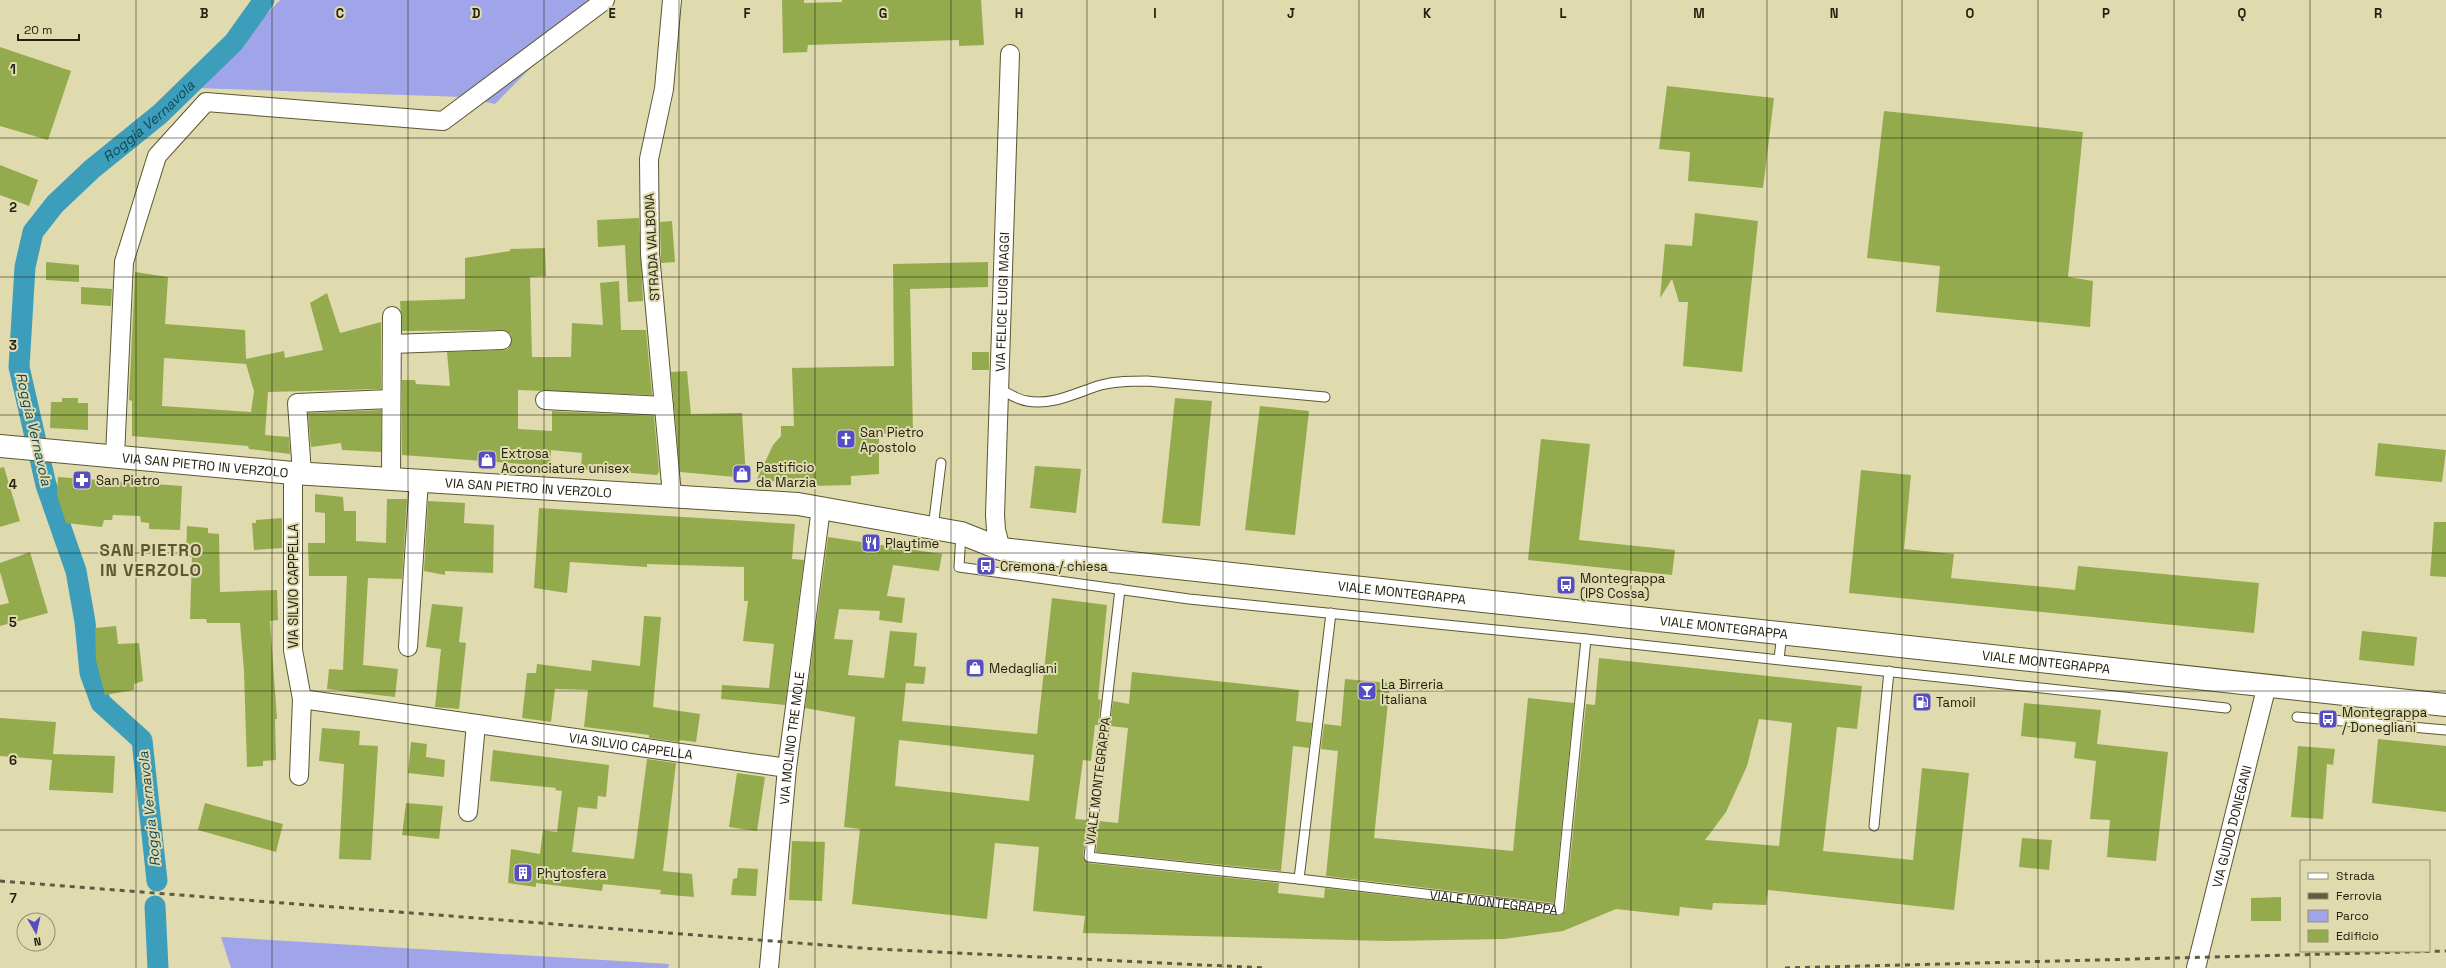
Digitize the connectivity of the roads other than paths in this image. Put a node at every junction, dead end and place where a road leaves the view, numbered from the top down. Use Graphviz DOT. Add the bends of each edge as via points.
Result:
graph roads {
  1 [pos="605,0"];
  2 [pos="672,0"];
  3 [pos="1010,54"];
  4 [pos="392,316"];
  5 [pos="502,340"];
  6 [pos="392,344"];
  7 [pos="999,389"];
  8 [pos="1325,397"];
  9 [pos="391,399"];
  10 [pos="545,400"];
  11 [pos="664,406"];
  12 [pos="1,446"];
  13 [pos="115,456"];
  14 [pos="941,463"];
  15 [pos="298,473"];
  16 [pos="391,478"];
  17 [pos="419,480"];
  18 [pos="672,495"];
  19 [pos="821,508"];
  20 [pos="933,528"];
  21 [pos="961,533"];
  22 [pos="1001,550"];
  23 [pos="1120,589"];
  24 [pos="1331,613"];
  25 [pos="1782,633"];
  26 [pos="1586,638"];
  27 [pos="408,647"];
  28 [pos="1779,660"];
  29 [pos="1889,671"];
  30 [pos="2267,685"];
  31 [pos="2377,696"];
  32 [pos="302,699"];
  33 [pos="2446,704"];
  34 [pos="2226,708"];
  35 [pos="2297,717"];
  36 [pos="476,724"];
  37 [pos="2372,724"];
  38 [pos="2446,730"];
  39 [pos="787,768"];
  40 [pos="299,776"];
  41 [pos="468,812"];
  42 [pos="1874,826"];
  43 [pos="1299,879"];
  44 [pos="769,968"];
  45 [pos="2196,968"];
  1 -- 13 [label="street" via="443,121 206,102 157,156 124,262"];
  2 -- 11 [label="street, STRADA VALBONA" via="664,89 649,159 650,254"];
  3 -- 7 [label="street, VIA FELICE LUIGI MAGGI"];
  4 -- 6 [label="street"];
  5 -- 6 [label="street"];
  6 -- 9 [label="street"];
  7 -- 8 [label="lane" via="1026,401 1047,402 1073,396 1101,385 1126,381"];
  7 -- 22 [label="street, VIA FELICE LUIGI MAGGI" via="996,522"];
  9 -- 15 [label="street, VIA SILVIO CAPPELLA" via="297,403"];
  9 -- 16 [label="street"];
  10 -- 11 [label="street"];
  11 -- 18 [label="street, STRADA VALBONA"];
  12 -- 13 [label="main road, VIA SAN PIETRO IN VERZOLO"];
  13 -- 15 [label="main road, VIA SAN PIETRO IN VERZOLO"];
  14 -- 20 [label="lane"];
  15 -- 16 [label="main road, VIA SAN PIETRO IN VERZOLO"];
  15 -- 32 [label="street, VIA SILVIO CAPPELLA" via="293,650"];
  16 -- 17 [label="main road, VIA SAN PIETRO IN VERZOLO"];
  17 -- 18 [label="main road, VIA SAN PIETRO IN VERZOLO"];
  17 -- 27 [label="street"];
  18 -- 19 [label="main road, VIA SAN PIETRO IN VERZOLO"];
  19 -- 20 [label="main road, VIA SAN PIETRO IN VERZOLO"];
  19 -- 39 [label="street, VIA MOLINO TRE MOLE"];
  20 -- 21 [label="main road, VIA SAN PIETRO IN VERZOLO"];
  21 -- 22 [label="main road, VIA SAN PIETRO IN VERZOLO"];
  21 -- 23 [label="lane" via="959,567"];
  22 -- 25 [label="main road, VIALE MONTEGRAPPA"];
  23 -- 24 [label="lane"];
  23 -- 43 [label="lane, VIALE MONTEGRAPPA" via="1089,857"];
  24 -- 26 [label="lane"];
  24 -- 43 [label="lane"];
  25 -- 28 [label="lane"];
  25 -- 30 [label="main road, VIALE MONTEGRAPPA"];
  26 -- 28 [label="lane"];
  26 -- 43 [label="lane, VIALE MONTEGRAPPA" via="1559,910"];
  28 -- 29 [label="lane"];
  29 -- 34 [label="lane"];
  29 -- 42 [label="lane"];
  30 -- 31 [label="main road, VIALE MONTEGRAPPA"];
  30 -- 45 [label="street, VIA GUIDO DONEGANI"];
  31 -- 33 [label="main road, VIALE MONTEGRAPPA"];
  31 -- 37 [label="lane"];
  32 -- 36 [label="street, VIA SILVIO CAPPELLA"];
  32 -- 40 [label="street, VIA SILVIO CAPPELLA"];
  35 -- 37 [label="lane"];
  36 -- 39 [label="street, VIA SILVIO CAPPELLA"];
  36 -- 41 [label="street"];
  37 -- 38 [label="lane"];
  39 -- 44 [label="street, VIA MOLINO TRE MOLE"];
}
